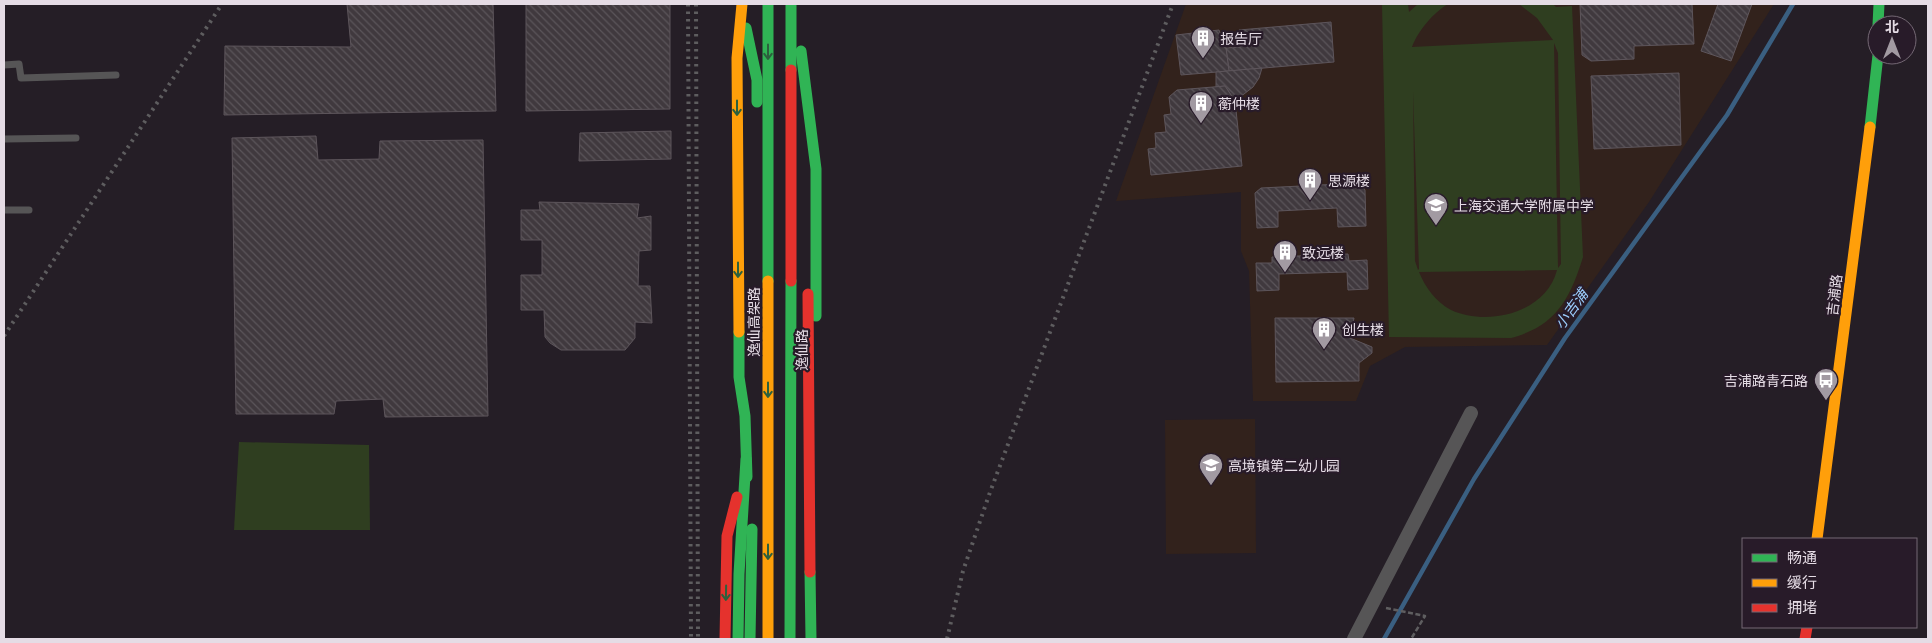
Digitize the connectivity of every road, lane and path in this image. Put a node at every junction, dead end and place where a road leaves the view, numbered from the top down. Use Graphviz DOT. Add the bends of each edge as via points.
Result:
graph roads {
  1 [pos="768,4"];
  2 [pos="791,4"];
  3 [pos="801,4"];
  4 [pos="742,5"];
  5 [pos="800,61"];
  6 [pos="4,65"];
  7 [pos="1878,65"];
  8 [pos="116,76"];
  9 [pos="76,138"];
  10 [pos="4,139"];
  11 [pos="4,210"];
  12 [pos="29,210"];
  13 [pos="757,370"];
  14 [pos="752,389"];
  15 [pos="1471,413"];
  16 [pos="745,416"];
  17 [pos="746,459"];
  18 [pos="1818,538"];
  19 [pos="1390,608"];
  20 [pos="725,639"];
  21 [pos="738,639"];
  22 [pos="750,639"];
  23 [pos="768,639"];
  24 [pos="791,639"];
  25 [pos="811,639"];
  26 [pos="819,639"];
  27 [pos="1354,639"];
  28 [pos="1412,639"];
  1 -- 23 [label="main road, 逸仙高架路, one-way"];
  2 -- 24 [label="main road"];
  3 -- 5 [label="main road, 逸仙路"];
  4 -- 13 [label="main road" via="757,80 762,352"];
  4 -- 16 [label="main road, one-way" via="737,58 739,377"];
  5 -- 24 [label="main road, 逸仙路" via="791,160"];
  5 -- 25 [label="main road" via="807,189"];
  5 -- 26 [label="main road, 逸仙路" via="816,169"];
  6 -- 8 [label="lane" via="19,64 21,78"];
  7 -- 18 [label="main road, 吉浦路"];
  9 -- 10 [label="lane"];
  11 -- 12 [label="lane"];
  14 -- 16 [label="main road"];
  15 -- 27 [label="street"];
  16 -- 17 [label="main road"];
  17 -- 20 [label="main road, one-way" via="727,536"];
  17 -- 21 [label="main road"];
  17 -- 22 [label="main road" via="753,536"];
  19 -- 28 [label="path" via="1424,616"];
}
